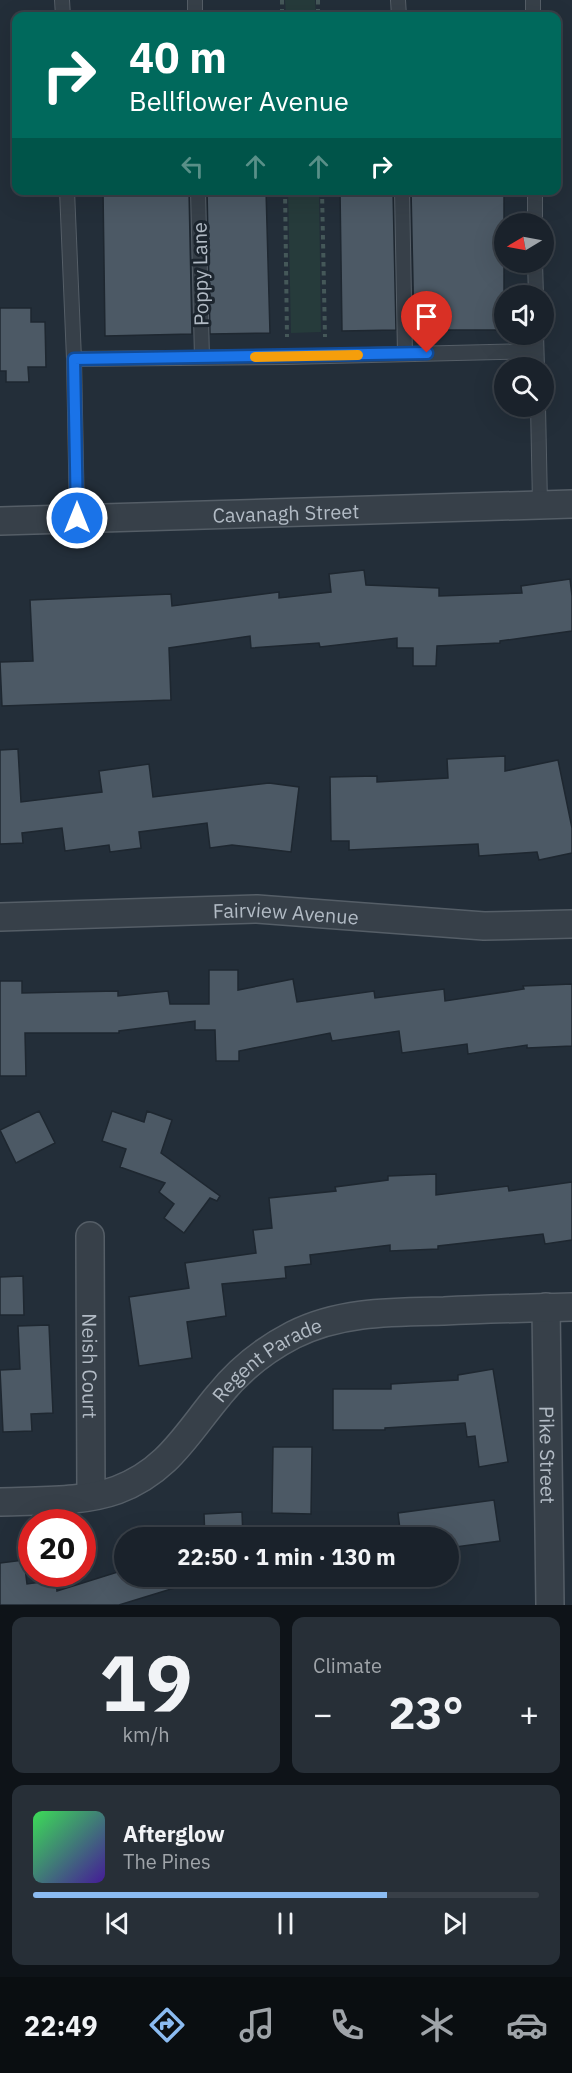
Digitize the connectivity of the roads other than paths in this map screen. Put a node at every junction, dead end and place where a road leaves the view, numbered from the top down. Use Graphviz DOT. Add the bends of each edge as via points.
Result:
graph roads {
  1 [pos="67,195"];
  2 [pos="198,195"];
  3 [pos="402,195"];
  4 [pos="535,195"];
  5 [pos="535,213"];
  6 [pos="536,345"];
  7 [pos="536,351"];
  8 [pos="405,354"];
  9 [pos="536,357"];
  10 [pos="202,358"];
  11 [pos="74,359"];
  12 [pos="538,417"];
  13 [pos="540,504"];
  14 [pos="572,504"];
  15 [pos="77,518"];
  16 [pos="0,521"];
  17 [pos="0,917"];
  18 [pos="572,924"];
  19 [pos="90,1236"];
  20 [pos="559,1307"];
  21 [pos="91,1496"];
  22 [pos="0,1502"];
  23 [pos="550,1605"];
  1 -- 11 [label="lane"];
  2 -- 10 [label="lane, Poppy Lane"];
  3 -- 8 [label="lane"];
  4 -- 5 [label="lane"];
  6 -- 7 [label="lane"];
  7 -- 8 [label="lane"];
  7 -- 9 [label="lane"];
  8 -- 10 [label="lane"];
  10 -- 11 [label="lane"];
  11 -- 15 [label="lane"];
  12 -- 13 [label="lane"];
  13 -- 14 [label="street, Cavanagh Street"];
  13 -- 15 [label="street, Cavanagh Street"];
  15 -- 16 [label="street, Cavanagh Street"];
  17 -- 18 [label="street, Fairview Avenue" via="257,909 484,926"];
  19 -- 21 [label="street, Neish Court"];
  20 -- 21 [label="street, Regent Parade" via="371,1313 318,1324 245,1367 159,1467 116,1490"];
  20 -- 23 [label="street, Pike Street"];
  21 -- 22 [label="street, Regent Parade"];
}
